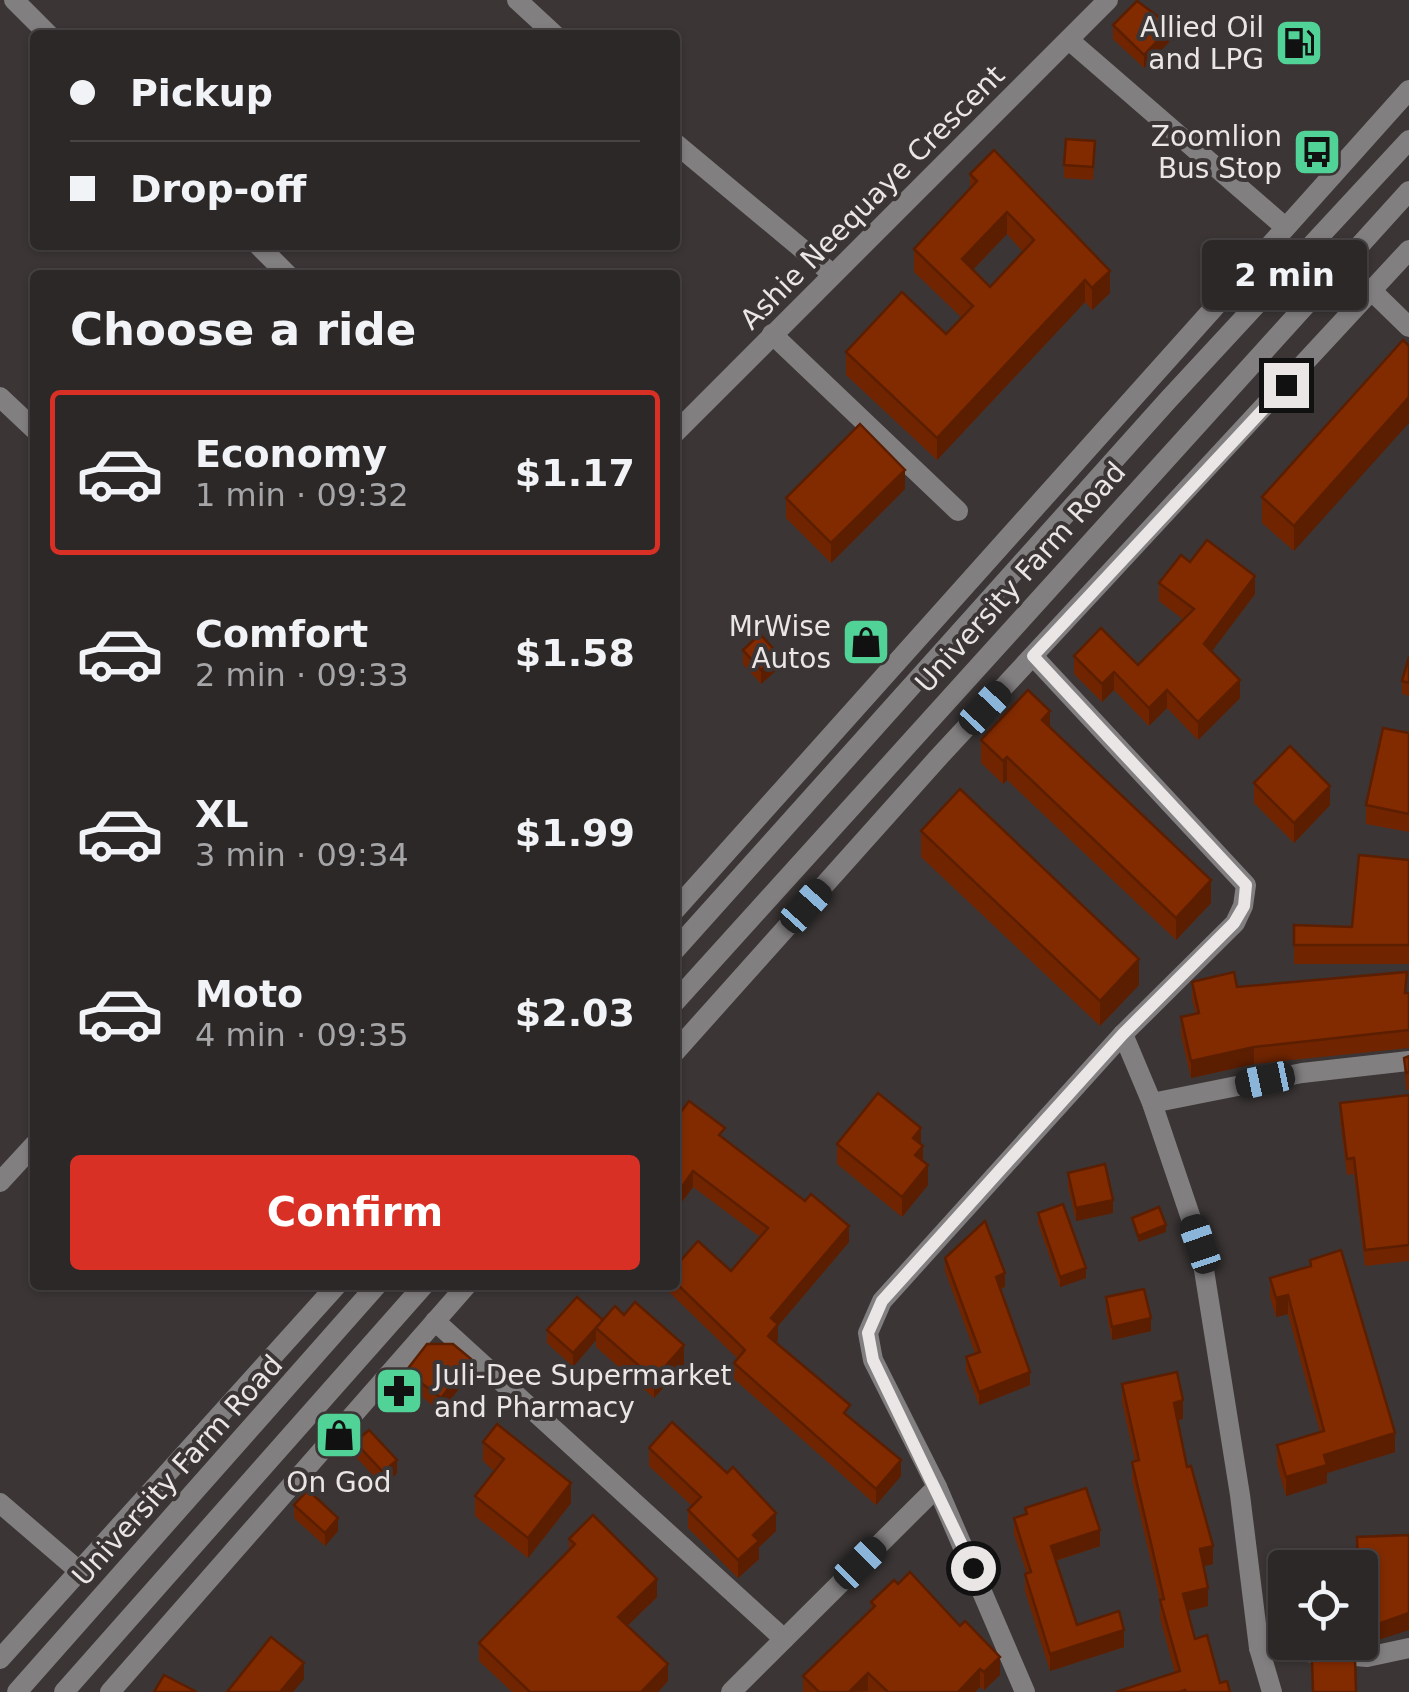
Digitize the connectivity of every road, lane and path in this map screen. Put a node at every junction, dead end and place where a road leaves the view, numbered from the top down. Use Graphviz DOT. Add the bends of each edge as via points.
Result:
graph roads {
  1 [pos="14,0"];
  2 [pos="517,0"];
  3 [pos="1108,0"];
  4 [pos="44,30"];
  5 [pos="550,30"];
  6 [pos="1068,40"];
  7 [pos="1409,90"];
  8 [pos="1409,140"];
  9 [pos="680,147"];
  10 [pos="1409,191"];
  11 [pos="1285,228"];
  12 [pos="263,250"];
  13 [pos="1409,250"];
  14 [pos="283,270"];
  15 [pos="832,274"];
  16 [pos="1372,290"];
  17 [pos="1409,327"];
  18 [pos="772,334"];
  19 [pos="0,396"];
  20 [pos="30,425"];
  21 [pos="680,428"];
  22 [pos="958,511"];
  23 [pos="1033,656"];
  24 [pos="680,904"];
  25 [pos="680,944"];
  26 [pos="680,996"];
  27 [pos="1123,1034"];
  28 [pos="680,1046"];
  29 [pos="1409,1061"];
  30 [pos="1152,1104"];
  31 [pos="30,1149"];
  32 [pos="0,1182"];
  33 [pos="332,1290"];
  34 [pos="374,1290"];
  35 [pos="420,1290"];
  36 [pos="463,1290"];
  37 [pos="435,1322"];
  38 [pos="937,1487"];
  39 [pos="0,1503"];
  40 [pos="79,1571"];
  41 [pos="784,1640"];
  42 [pos="1259,1648"];
  43 [pos="1409,1648"];
  44 [pos="0,1659"];
  45 [pos="17,1692"];
  46 [pos="64,1692"];
  47 [pos="110,1692"];
  48 [pos="731,1692"];
  49 [pos="1025,1692"];
  50 [pos="1272,1692"];
  1 -- 4 [label="street"];
  2 -- 5 [label="street"];
  3 -- 6 [label="street, Ashie Neequaye Crescent"];
  6 -- 11 [label="street"];
  6 -- 15 [label="street, Ashie Neequaye Crescent"];
  7 -- 11 [label="street"];
  8 -- 25 [label="street, University Farm Road"];
  9 -- 15 [label="street"];
  10 -- 26 [label="street, University Farm Road"];
  11 -- 24 [label="street"];
  12 -- 14 [label="street"];
  13 -- 16 [label="street"];
  15 -- 18 [label="street, Ashie Neequaye Crescent"];
  16 -- 17 [label="street"];
  16 -- 23 [label="street"];
  18 -- 21 [label="street, Ashie Neequaye Crescent"];
  18 -- 22 [label="street"];
  19 -- 20 [label="street"];
  23 -- 27 [label="street" via="1246,885 1234,923"];
  23 -- 28 [label="street"];
  27 -- 30 [label="street"];
  27 -- 38 [label="street" via="882,1301 868,1333 873,1360"];
  29 -- 30 [label="street" via="1302,1073"];
  30 -- 42 [label="street" via="1200,1244"];
  31 -- 32 [label="street"];
  33 -- 40 [label="street"];
  34 -- 45 [label="street, University Farm Road"];
  35 -- 46 [label="street"];
  36 -- 37 [label="street"];
  37 -- 41 [label="street"];
  37 -- 47 [label="street"];
  38 -- 41 [label="street"];
  38 -- 49 [label="street"];
  39 -- 40 [label="street"];
  40 -- 44 [label="street"];
  41 -- 48 [label="street"];
  42 -- 43 [label="street" via="1366,1657"];
  42 -- 50 [label="street"];
}
